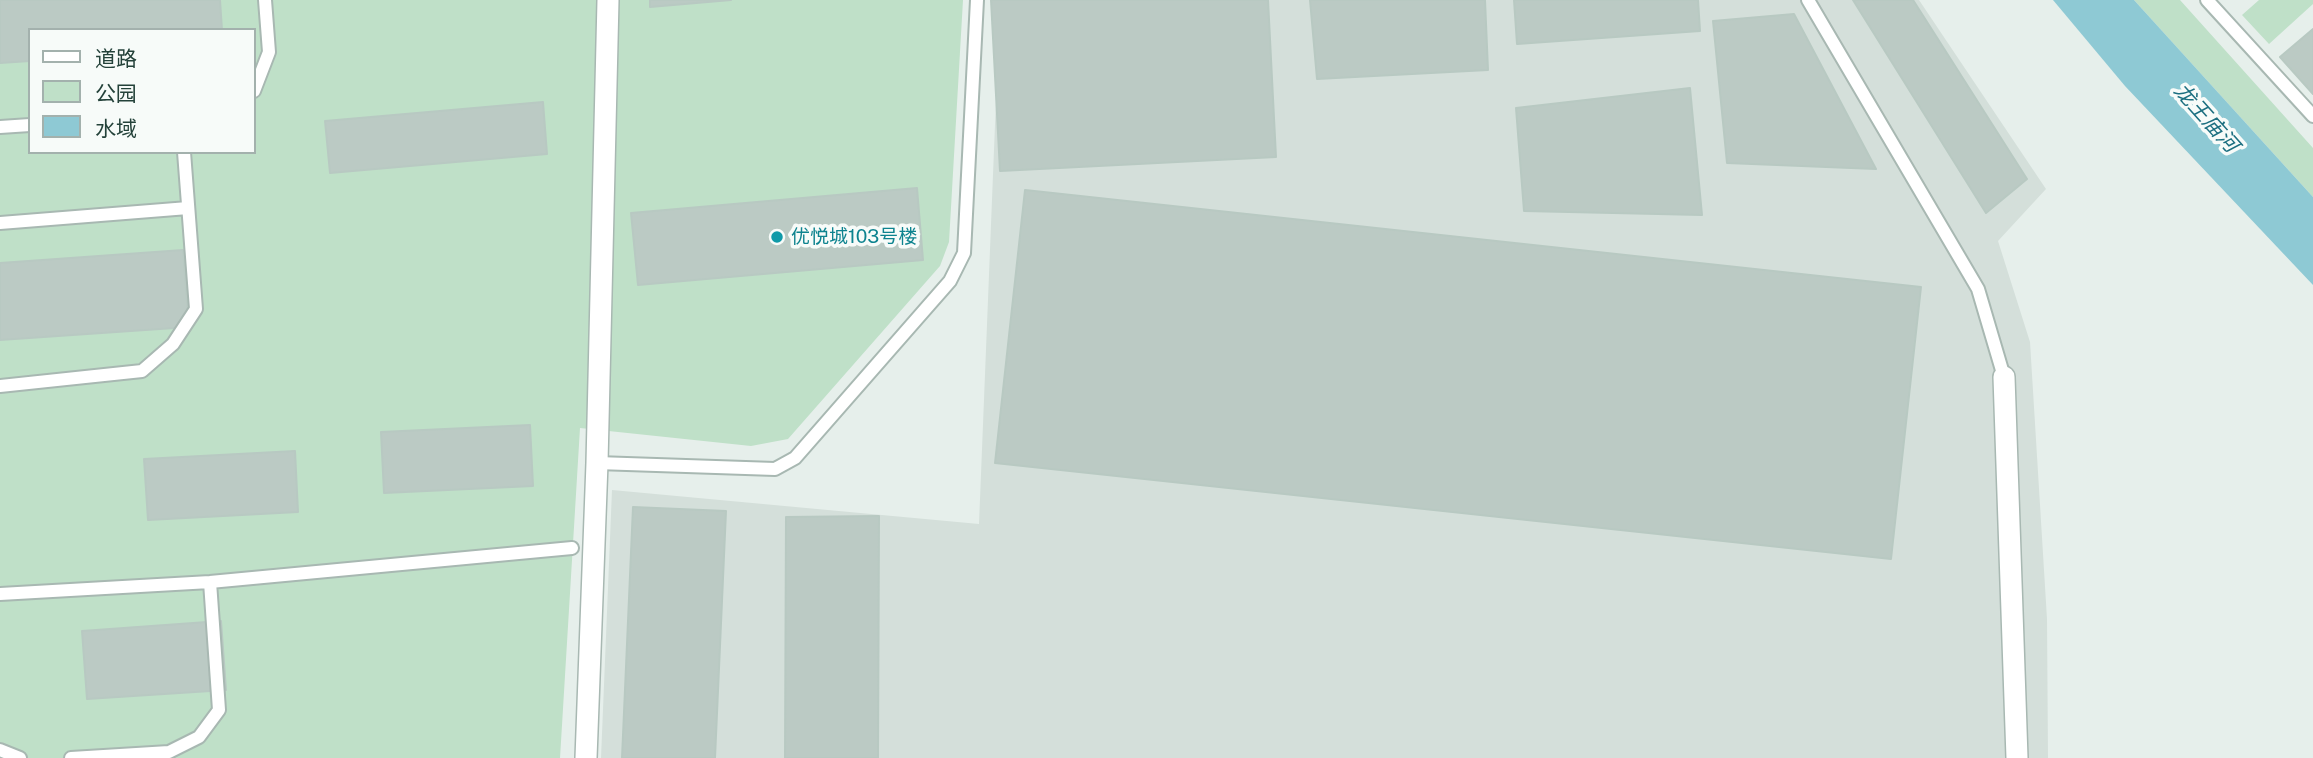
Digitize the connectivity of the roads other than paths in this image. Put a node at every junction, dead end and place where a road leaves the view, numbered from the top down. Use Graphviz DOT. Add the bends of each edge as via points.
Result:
graph roads {
  1 [pos="265,0"];
  2 [pos="608,0"];
  3 [pos="978,0"];
  4 [pos="1808,0"];
  5 [pos="2207,0"];
  6 [pos="256,86"];
  7 [pos="2313,116"];
  8 [pos="28,125"];
  9 [pos="0,127"];
  10 [pos="184,154"];
  11 [pos="188,208"];
  12 [pos="0,223"];
  13 [pos="2004,377"];
  14 [pos="0,386"];
  15 [pos="597,463"];
  16 [pos="572,548"];
  17 [pos="209,582"];
  18 [pos="0,594"];
  19 [pos="0,750"];
  20 [pos="20,758"];
  21 [pos="71,758"];
  22 [pos="586,758"];
  23 [pos="2017,758"];
  1 -- 6 [label="lane" via="269,52"];
  2 -- 15 [label="street"];
  3 -- 15 [label="lane" via="964,253 950,281 795,458 775,469"];
  4 -- 13 [label="lane" via="1978,289"];
  5 -- 7 [label="lane"];
  8 -- 9 [label="lane"];
  10 -- 11 [label="lane"];
  11 -- 12 [label="lane"];
  11 -- 14 [label="lane" via="196,309 173,344 142,371"];
  13 -- 23 [label="street"];
  15 -- 22 [label="street"];
  16 -- 17 [label="lane"];
  17 -- 18 [label="lane"];
  17 -- 21 [label="lane" via="219,709 199,737 169,752"];
  19 -- 20 [label="lane"];
}
